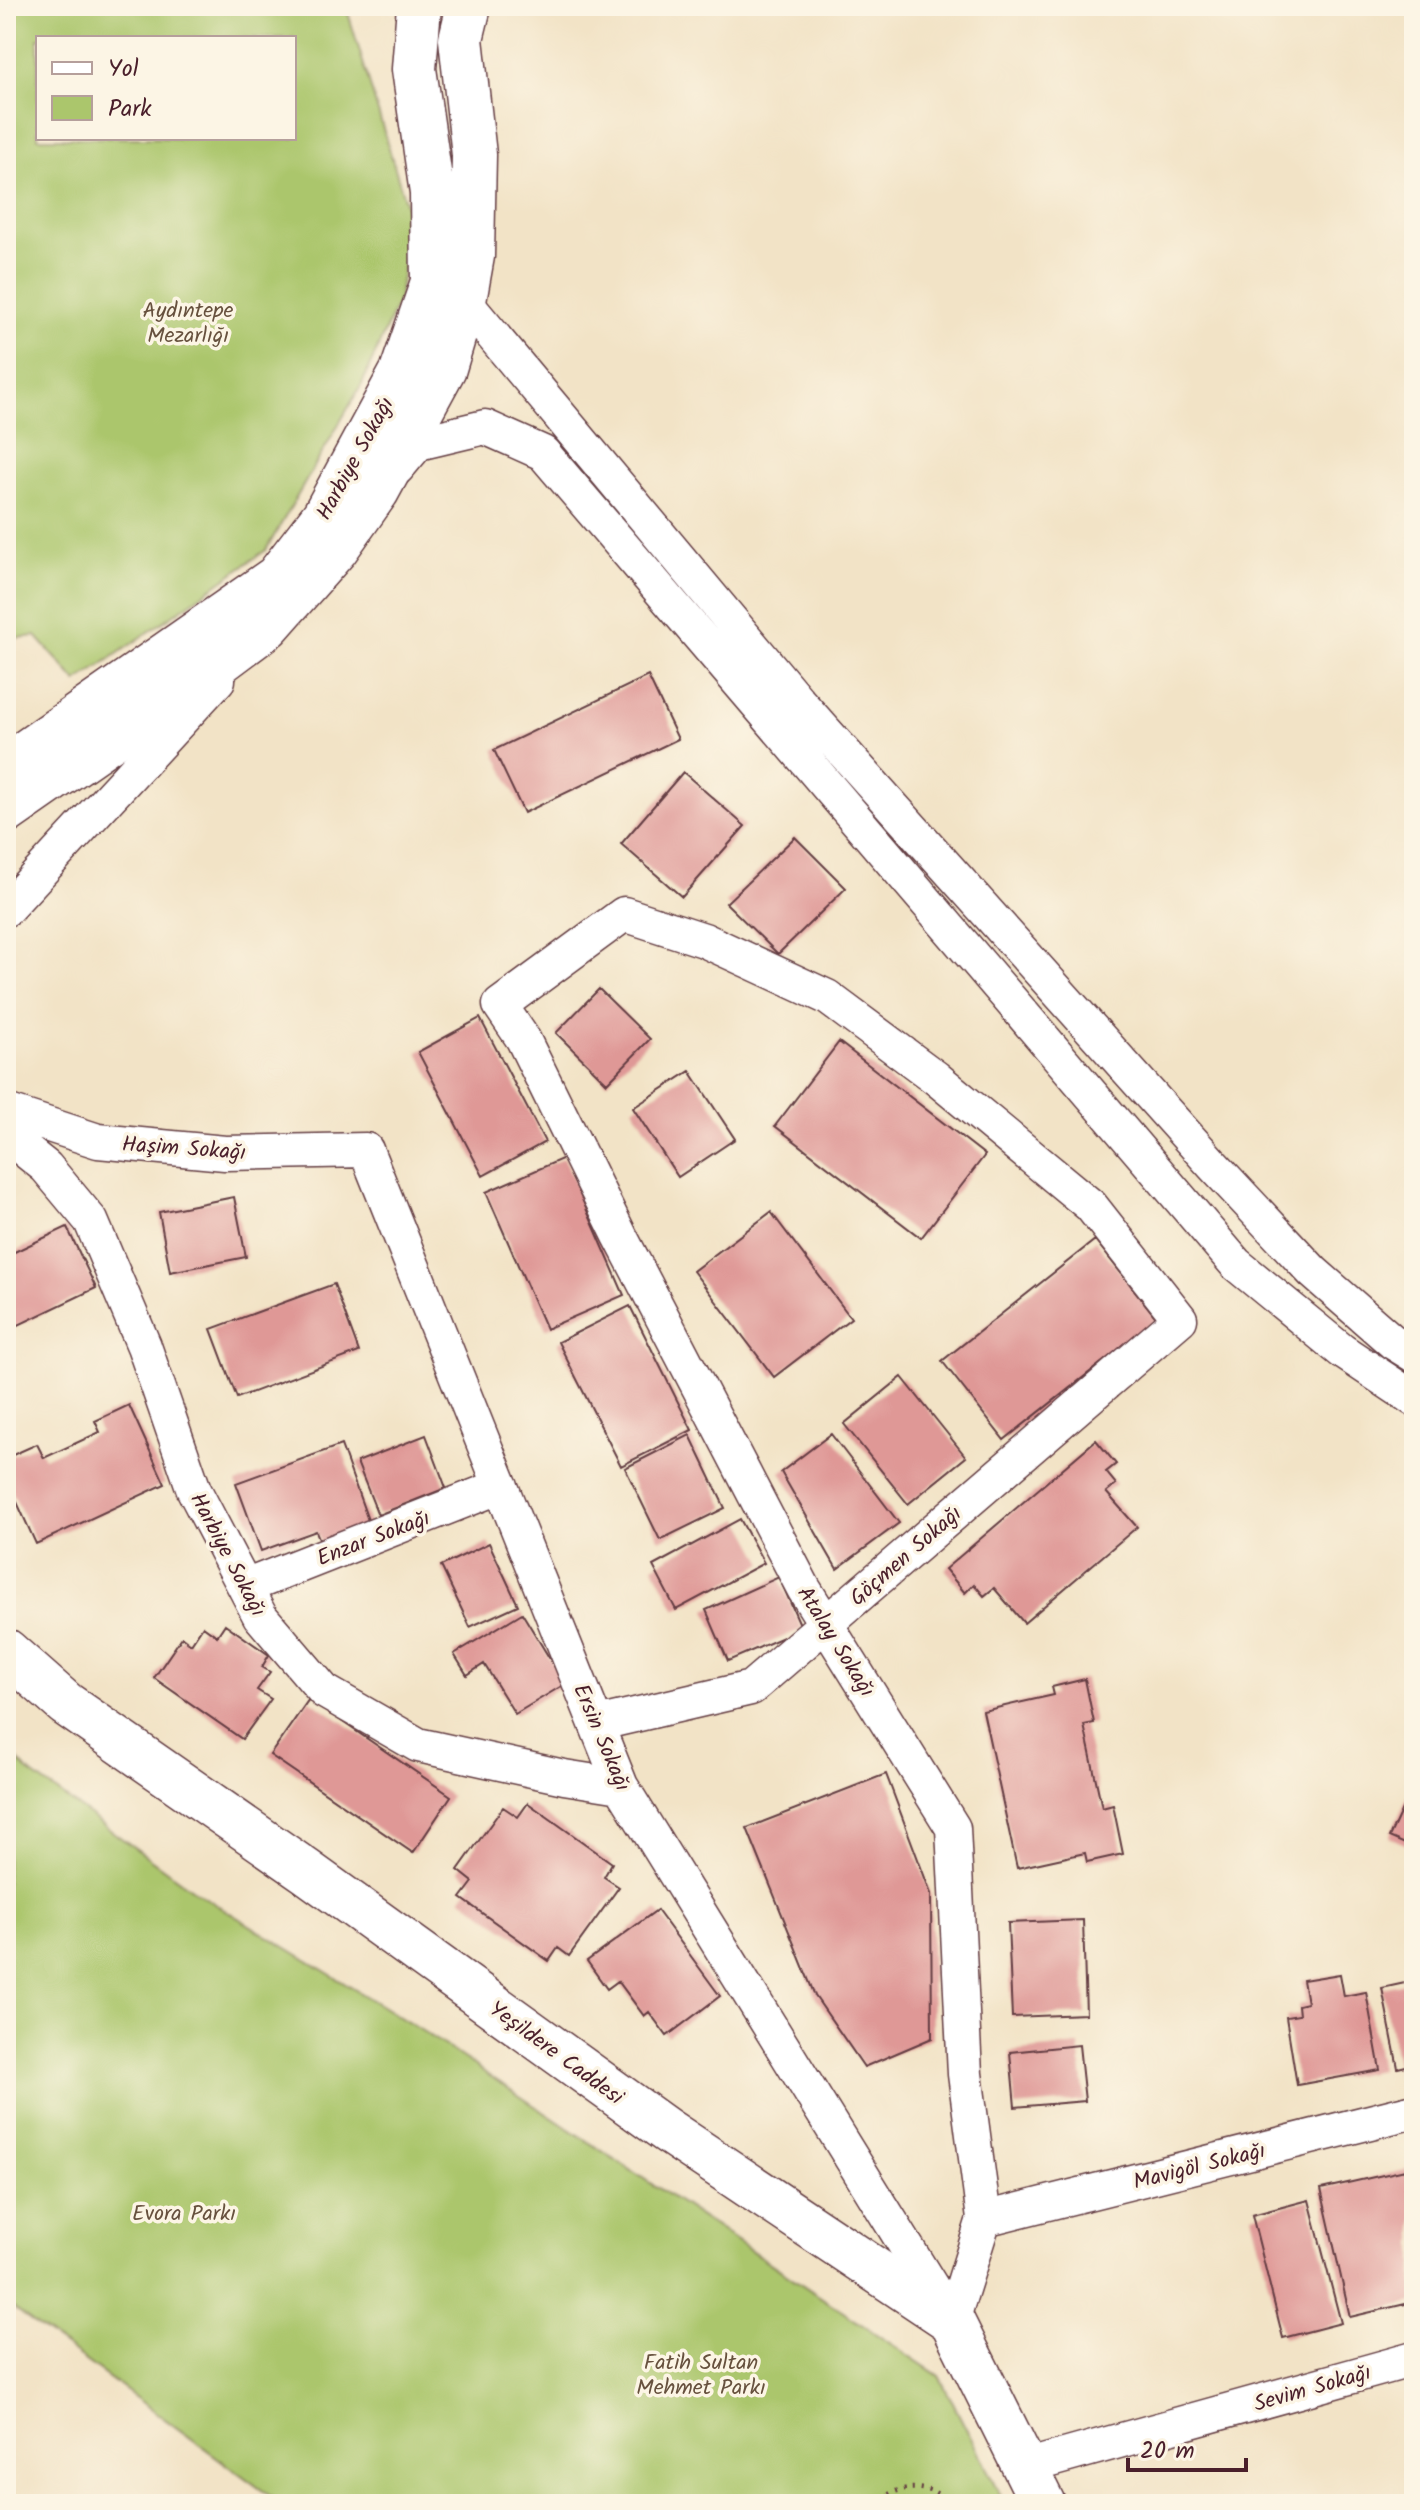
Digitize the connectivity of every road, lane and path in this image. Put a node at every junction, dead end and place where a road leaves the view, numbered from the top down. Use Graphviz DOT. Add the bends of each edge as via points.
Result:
graph roads {
  1 [pos="419,6"];
  2 [pos="469,6"];
  3 [pos="464,301"];
  4 [pos="377,491"];
  5 [pos="268,626"];
  6 [pos="6,766"];
  7 [pos="6,812"];
  8 [pos="6,909"];
  9 [pos="500,1005"];
  10 [pos="6,1111"];
  11 [pos="6,1135"];
  12 [pos="366,1150"];
  13 [pos="1414,1355"];
  14 [pos="1414,1399"];
  15 [pos="501,1486"];
  16 [pos="245,1587"];
  17 [pos="826,1623"];
  18 [pos="6,1651"];
  19 [pos="596,1724"];
  20 [pos="621,1786"];
  21 [pos="1414,2111"];
  22 [pos="984,2219"];
  23 [pos="952,2321"];
  24 [pos="1414,2359"];
  25 [pos="1034,2485"];
  26 [pos="876,2504"];
  27 [pos="951,2504"];
  1 -- 6 [label="street, Harbiye Sokağı" via="414,69 432,193 433,282 402,372 331,503 277,577"];
  2 -- 3 [label="street, Harbiye Sokağı" via="461,39 474,155 472,256"];
  3 -- 4 [label="street, Harbiye Sokağı" via="444,368"];
  3 -- 13 [label="street" via="798,701 1213,1165 1313,1272"];
  4 -- 5 [label="street, Harbiye Sokağı" via="336,549"];
  4 -- 14 [label="street" via="418,443 485,427 543,453 1236,1264 1342,1351"];
  5 -- 7 [label="street, Harbiye Sokağı"];
  5 -- 8 [label="street, Harbiye Sokağı"];
  9 -- 17 [label="street, Atalay Sokağı" via="523,1039 620,1236"];
  9 -- 17 [label="street, Göçmen Sokağı" via="624,914 704,940 827,997 936,1078 1091,1206 1180,1319"];
  10 -- 12 [label="street, Haşim Sokağı" via="98,1141 225,1153"];
  11 -- 16 [label="street, Harbiye Sokağı" via="46,1167 91,1221 144,1346 194,1490"];
  12 -- 15 [label="street, Ersin Sokağı"];
  15 -- 16 [label="street, Enzar Sokağı"];
  15 -- 19 [label="street, Ersin Sokağı"];
  16 -- 20 [label="street, Harbiye Sokağı" via="260,1616 324,1691 418,1745"];
  17 -- 19 [label="street, Göçmen Sokağı" via="751,1688"];
  17 -- 22 [label="street, Atalay Sokağı" via="953,1828 965,2074"];
  18 -- 23 [label="street, Yeşildere Caddesi" via="66,1704 666,2130"];
  19 -- 20 [label="street, Ersin Sokağı"];
  20 -- 23 [label="street, Ersin Sokağı"];
  21 -- 22 [label="street, Mavigöl Sokağı"];
  22 -- 23 [label="street, Atalay Sokağı"];
  23 -- 25 [label="street, Yeşildere Caddesi"];
  24 -- 25 [label="street, Sevim Sokağı"];
  26 -- 27 [label="path" via="913,2488 931,2491"];
}
